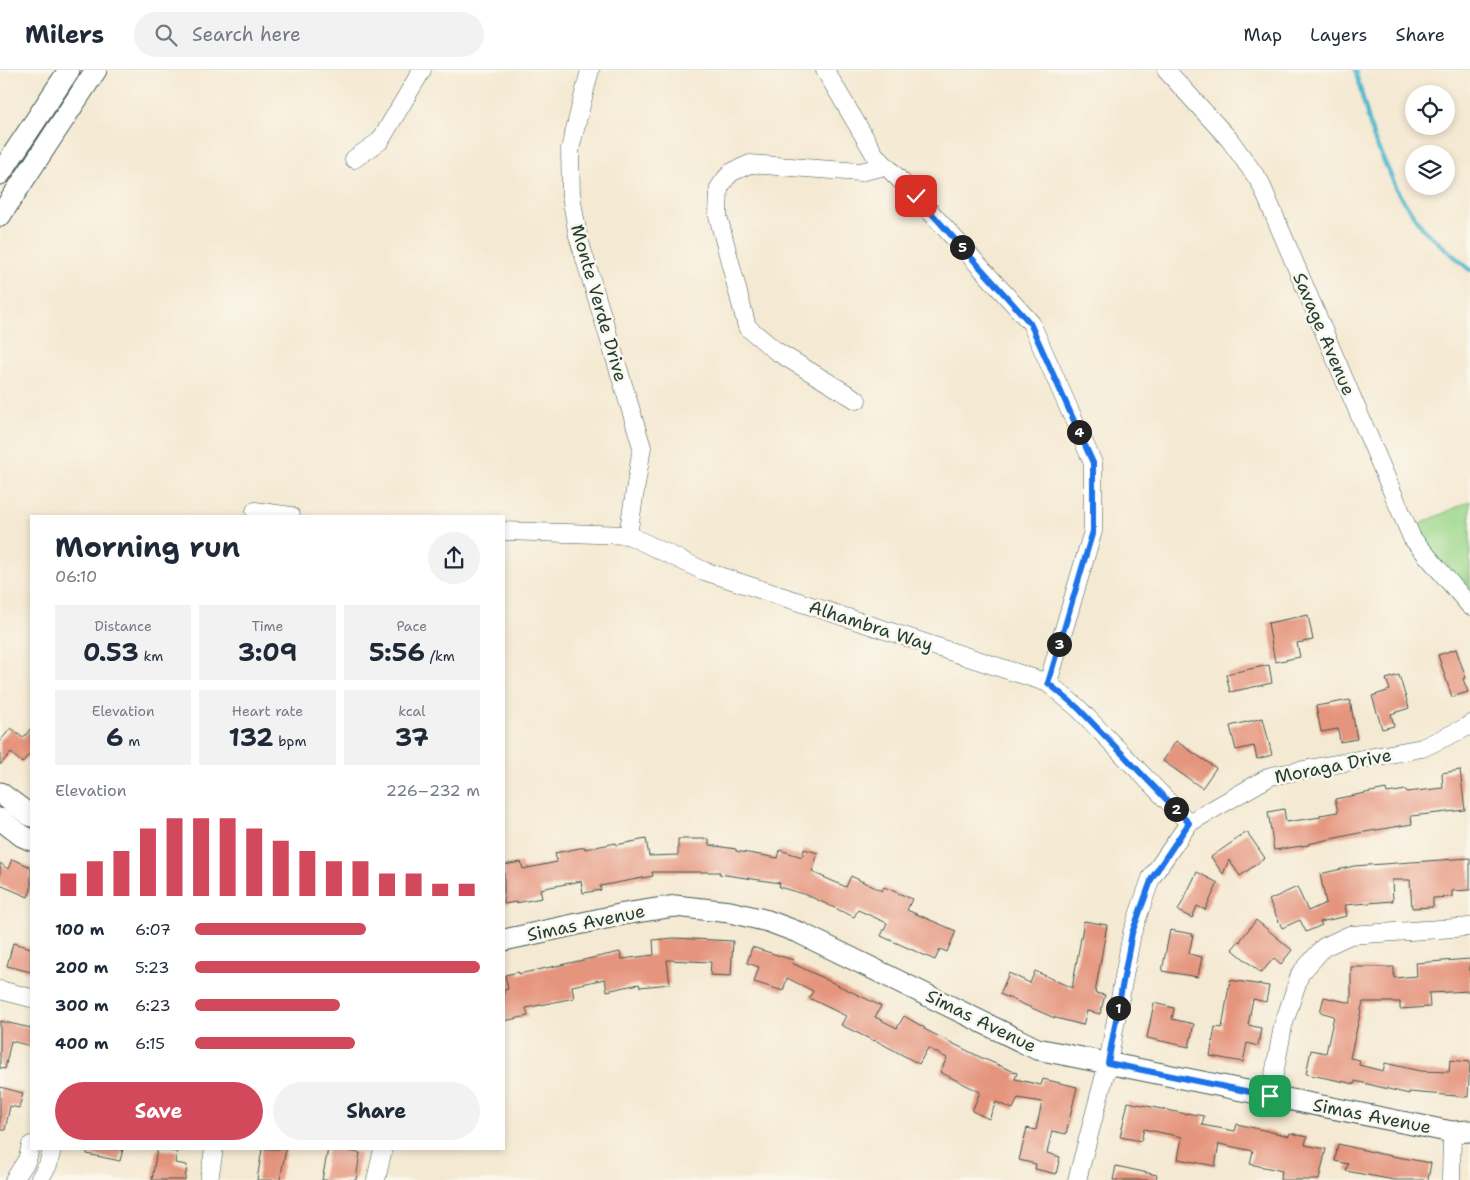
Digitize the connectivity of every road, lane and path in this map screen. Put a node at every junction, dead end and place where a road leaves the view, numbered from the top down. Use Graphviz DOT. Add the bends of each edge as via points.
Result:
graph roads {
  1 [pos="69,70"];
  2 [pos="96,70"];
  3 [pos="422,70"];
  4 [pos="590,70"];
  5 [pos="825,70"];
  6 [pos="1166,70"];
  7 [pos="354,159"];
  8 [pos="886,166"];
  9 [pos="0,174"];
  10 [pos="2,208"];
  11 [pos="857,400"];
  12 [pos="255,512"];
  13 [pos="282,515"];
  14 [pos="505,531"];
  15 [pos="628,535"];
  16 [pos="1470,606"];
  17 [pos="1048,683"];
  18 [pos="1470,724"];
  19 [pos="0,793"];
  20 [pos="30,815"];
  21 [pos="0,819"];
  22 [pos="1189,823"];
  23 [pos="30,840"];
  24 [pos="1470,927"];
  25 [pos="505,940"];
  26 [pos="0,990"];
  27 [pos="30,998"];
  28 [pos="1108,1063"];
  29 [pos="1270,1096"];
  30 [pos="1461,1131"];
  31 [pos="30,1149"];
  32 [pos="52,1150"];
  33 [pos="214,1150"];
  34 [pos="383,1150"];
  35 [pos="14,1180"];
  36 [pos="39,1180"];
  37 [pos="209,1180"];
  38 [pos="376,1180"];
  39 [pos="1077,1180"];
  40 [pos="1452,1180"];
  1 -- 9 [label="street"];
  2 -- 10 [label="street"];
  3 -- 7 [label="street" via="380,140"];
  4 -- 15 [label="street, Monte Verde Drive" via="570,149 571,196 578,236 642,447"];
  5 -- 8 [label="street" via="875,155"];
  6 -- 16 [label="street, Savage Avenue" via="1229,139 1260,182 1412,538"];
  8 -- 11 [label="street" via="860,172 750,164 732,172 719,188 718,216 747,327 776,351"];
  8 -- 17 [label="street" via="1030,323 1093,463 1093,531"];
  12 -- 13 [label="street"];
  14 -- 15 [label="street, Alhambra Way"];
  15 -- 17 [label="street, Alhambra Way" via="704,572"];
  17 -- 22 [label="street, Alhambra Way" via="1078,708"];
  18 -- 22 [label="street, Moraga Drive" via="1422,748 1271,776"];
  19 -- 20 [label="street"];
  21 -- 23 [label="street"];
  22 -- 28 [label="street, Moraga Drive" via="1152,878 1132,933"];
  24 -- 29 [label="street" via="1350,935 1324,947 1300,974 1284,1026"];
  25 -- 28 [label="street, Simas Avenue" via="675,906 730,912 800,932 1037,1049"];
  26 -- 27 [label="street"];
  28 -- 29 [label="street, Simas Avenue"];
  28 -- 39 [label="street, Moraga Drive"];
  29 -- 30 [label="street, Simas Avenue"];
  30 -- 40 [label="street"];
  31 -- 35 [label="street"];
  32 -- 36 [label="street"];
  33 -- 37 [label="street"];
  34 -- 38 [label="street"];
}
